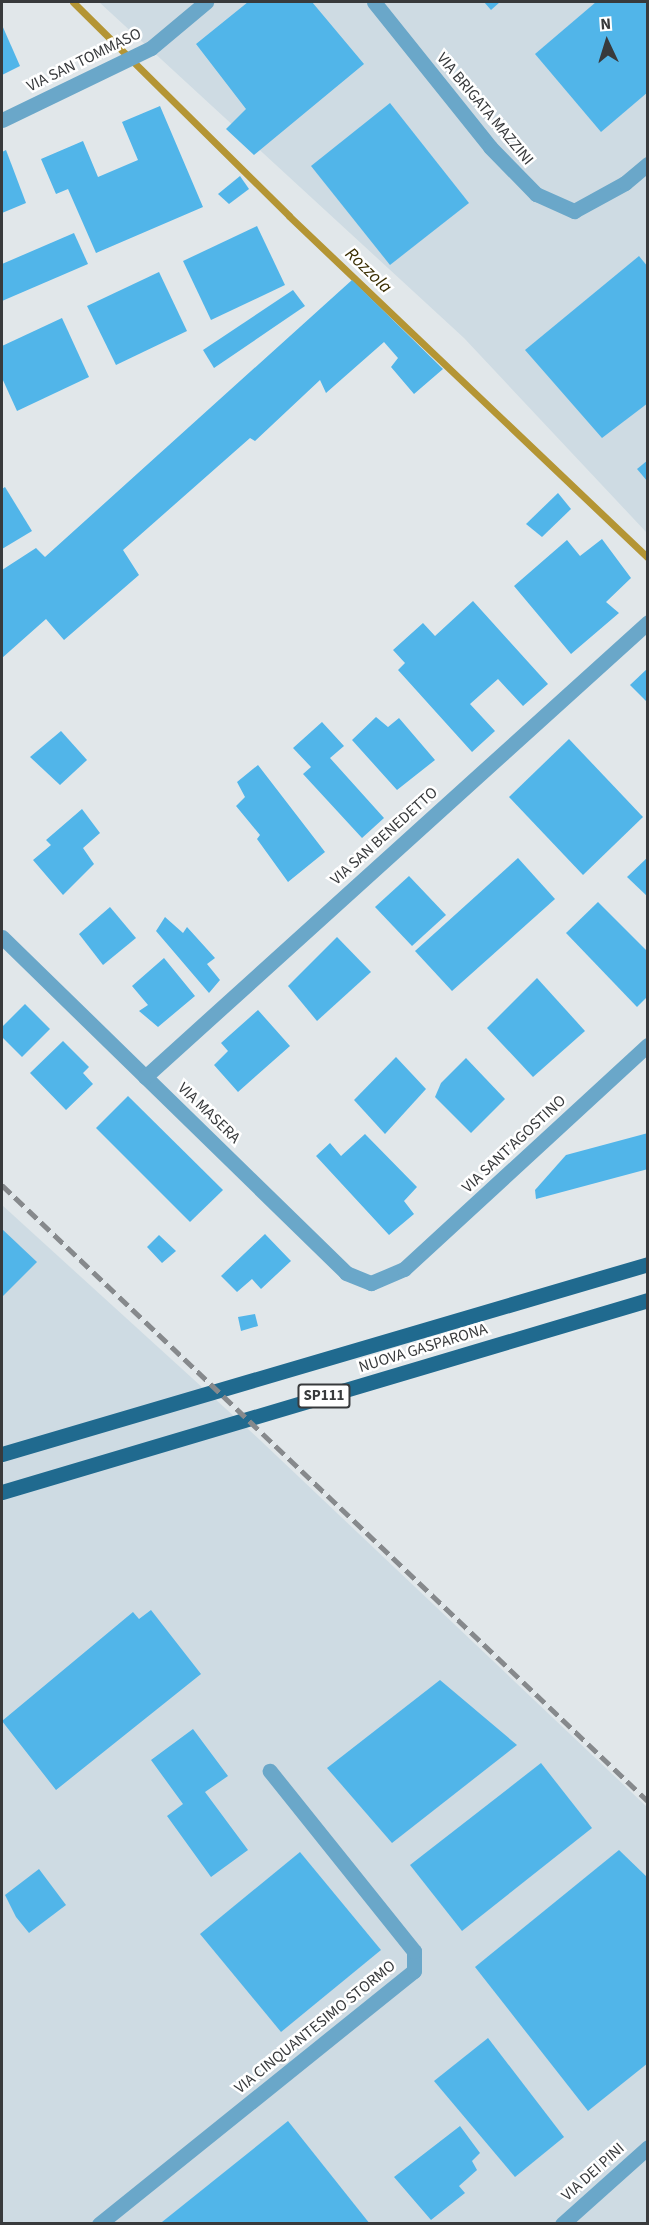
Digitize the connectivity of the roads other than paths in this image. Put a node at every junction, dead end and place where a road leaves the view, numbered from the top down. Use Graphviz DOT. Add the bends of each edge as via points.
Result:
graph roads {
  1 [pos="206,2"];
  2 [pos="374,2"];
  3 [pos="2,120"];
  4 [pos="648,164"];
  5 [pos="648,622"];
  6 [pos="2,937"];
  7 [pos="648,1045"];
  8 [pos="145,1077"];
  9 [pos="648,1264"];
  10 [pos="404,1269"];
  11 [pos="648,1300"];
  12 [pos="2,1454"];
  13 [pos="2,1492"];
  14 [pos="270,1771"];
  15 [pos="648,2146"];
  16 [pos="99,2223"];
  17 [pos="562,2223"];
  1 -- 3 [label="street, VIA SAN TOMMASO" via="151,48"];
  2 -- 4 [label="street, VIA BRIGATA MAZZINI" via="490,147 536,194 574,211 624,183"];
  5 -- 8 [label="street, VIA SAN BENEDETTO"];
  6 -- 8 [label="street, VIA MASERA"];
  7 -- 10 [label="street, VIA SANT'AGOSTINO"];
  8 -- 10 [label="street, VIA MASERA" via="346,1273 371,1283"];
  9 -- 12 [label="main road, NUOVA GASPARONA / SP111"];
  11 -- 13 [label="main road, NUOVA GASPARONA / SP111"];
  14 -- 16 [label="street, VIA CINQUANTESIMO STORMO" via="414,1951 414,1971"];
  15 -- 17 [label="street, VIA DEI PINI"];
}
